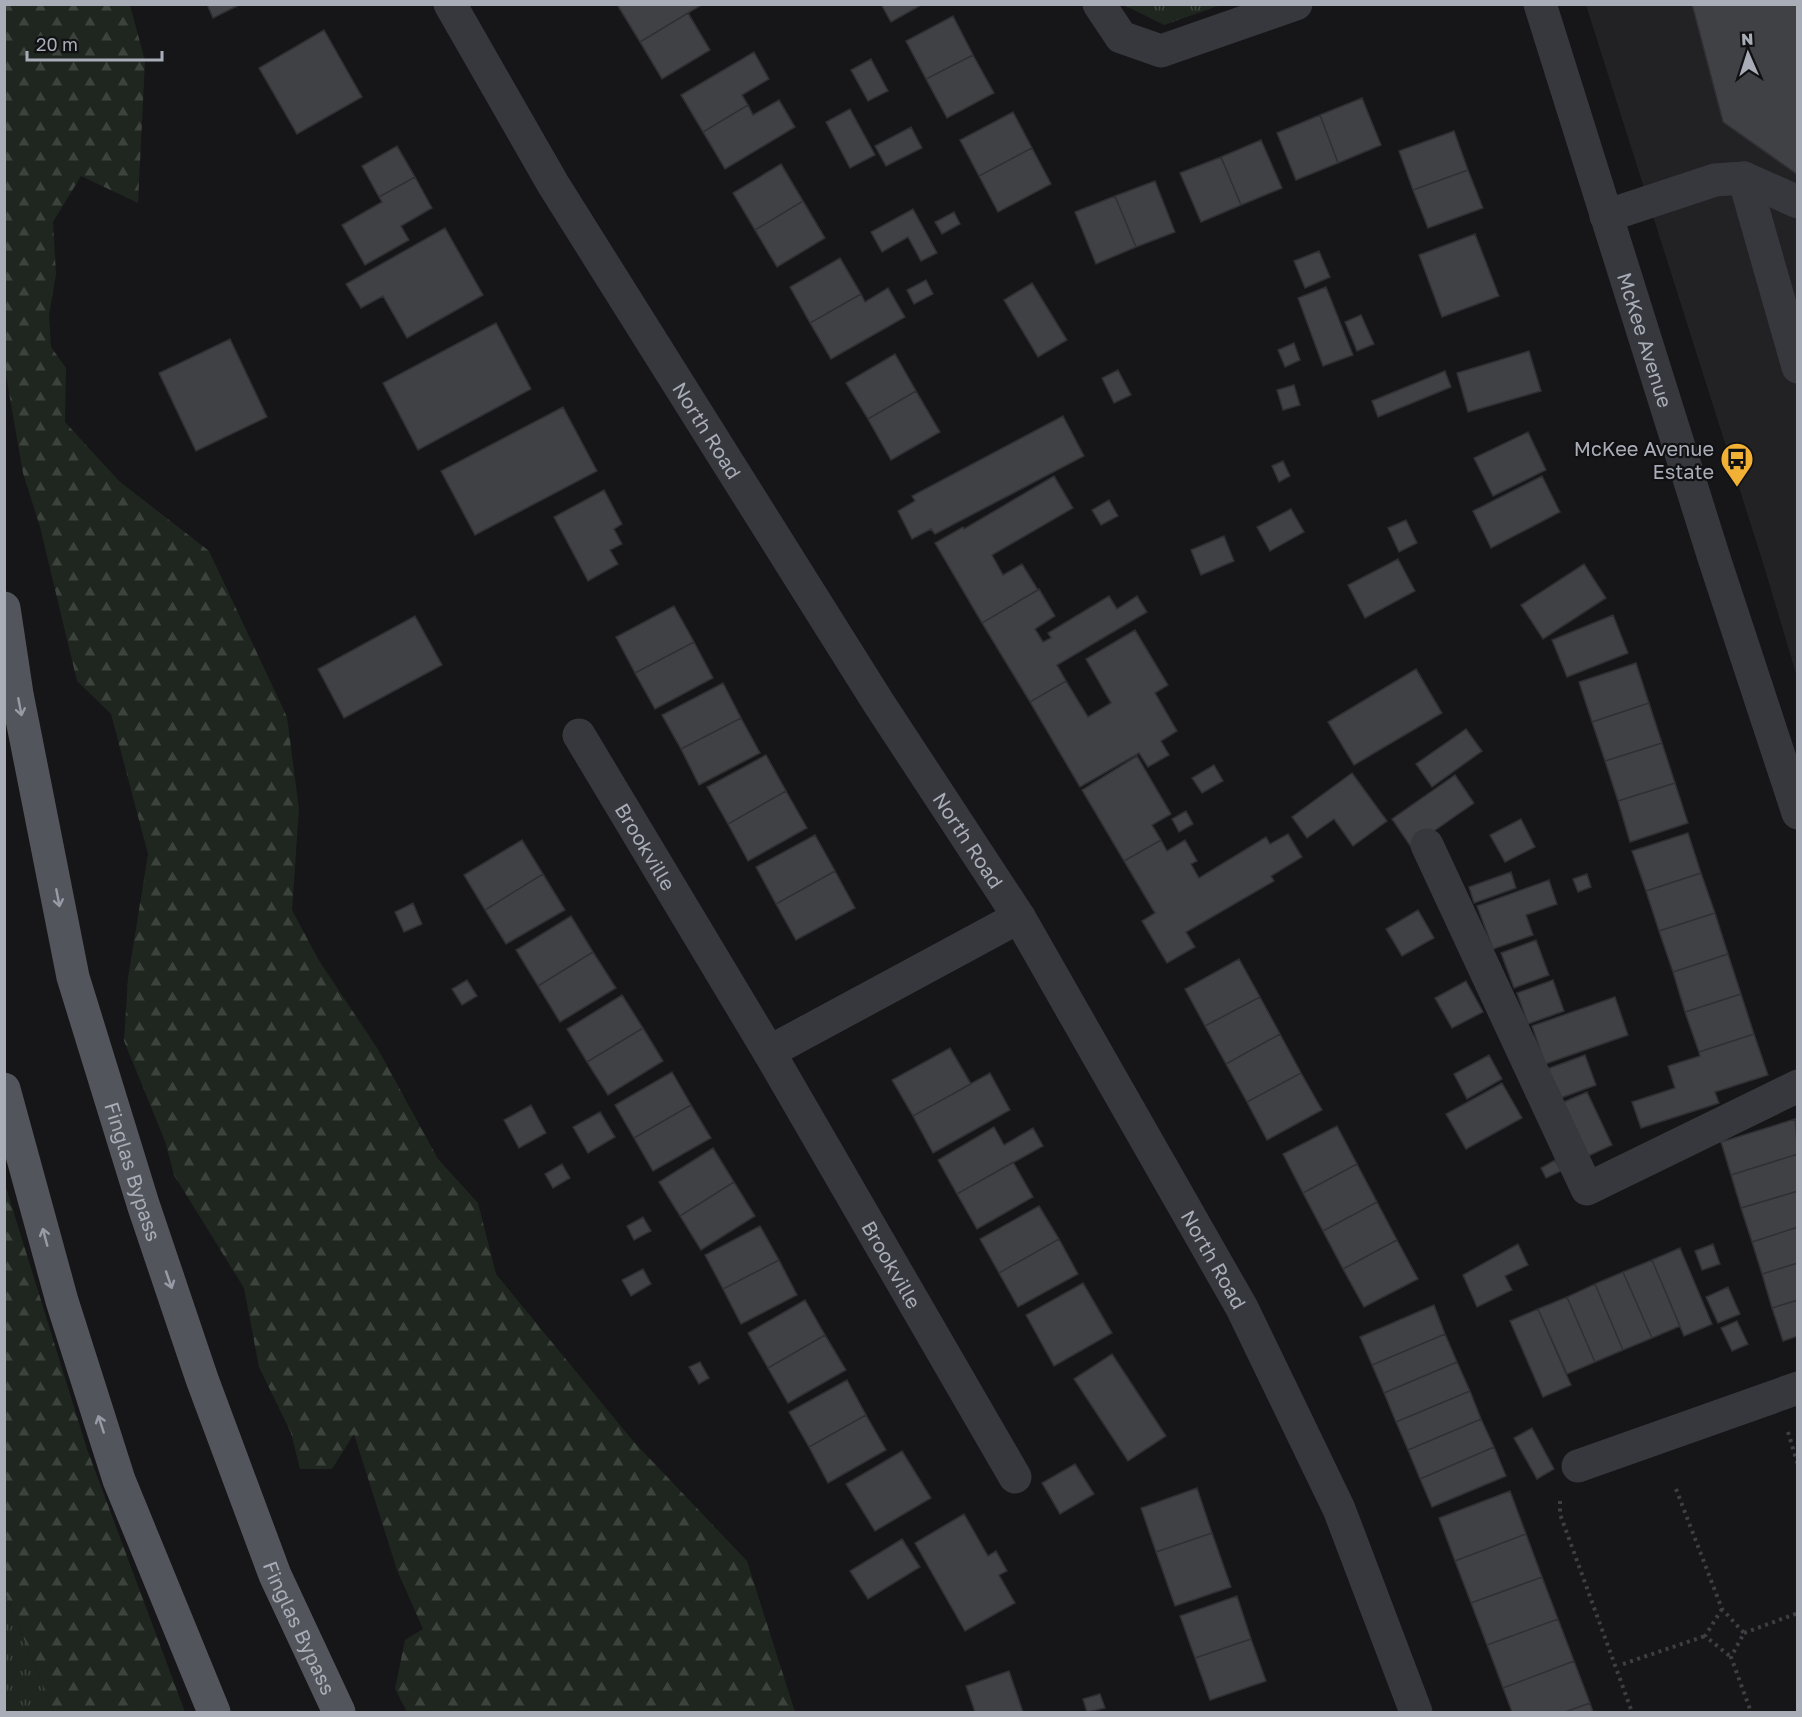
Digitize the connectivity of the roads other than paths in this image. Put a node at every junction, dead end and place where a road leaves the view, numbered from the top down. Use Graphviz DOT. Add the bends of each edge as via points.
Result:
graph roads {
  1 [pos="450,4"];
  2 [pos="1099,4"];
  3 [pos="1296,4"];
  4 [pos="1540,4"];
  5 [pos="1744,178"];
  6 [pos="1797,202"];
  7 [pos="1606,216"];
  8 [pos="1797,367"];
  9 [pos="4,608"];
  10 [pos="579,735"];
  11 [pos="1797,813"];
  12 [pos="1428,845"];
  13 [pos="1019,917"];
  14 [pos="769,1052"];
  15 [pos="1797,1086"];
  16 [pos="4,1089"];
  17 [pos="202,1379"];
  18 [pos="1797,1388"];
  19 [pos="1015,1477"];
  20 [pos="1568,1478"];
  21 [pos="119,1480"];
  22 [pos="195,1713"];
  23 [pos="214,1713"];
  24 [pos="339,1713"];
  25 [pos="354,1713"];
  26 [pos="1416,1713"];
  1 -- 13 [label="street, North Road" via="553,184 878,702"];
  2 -- 3 [label="street" via="1121,37 1161,51"];
  4 -- 7 [label="street, McKee Avenue"];
  5 -- 6 [label="street"];
  5 -- 7 [label="street" via="1715,180"];
  5 -- 8 [label="street"];
  7 -- 11 [label="street, McKee Avenue"];
  9 -- 17 [label="main road, Finglas Bypass, one-way" via="17,694 73,977"];
  10 -- 14 [label="street, Brookville"];
  12 -- 15 [label="street" via="1587,1189"];
  13 -- 14 [label="street"];
  13 -- 26 [label="street, North Road" via="1242,1308 1339,1509"];
  14 -- 19 [label="street, Brookville"];
  21 -- 16 [label="main road, one-way" via="62,1301"];
  17 -- 24 [label="main road, Finglas Bypass" via="275,1575"];
  17 -- 25 [label="main road"];
  18 -- 20 [label="street"];
  21 -- 22 [label="main road" via="171,1657"];
  21 -- 23 [label="main road"];
}
